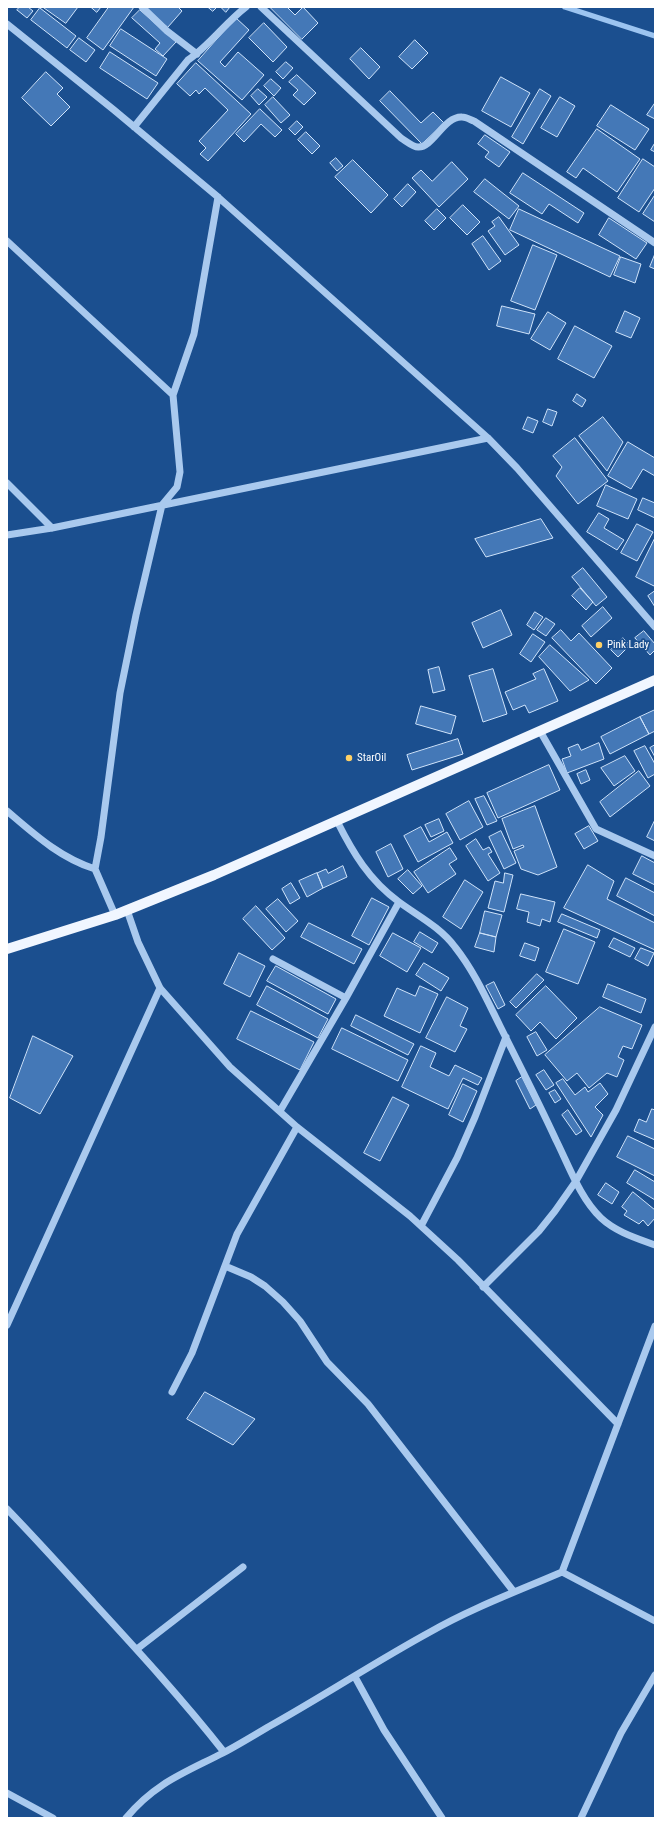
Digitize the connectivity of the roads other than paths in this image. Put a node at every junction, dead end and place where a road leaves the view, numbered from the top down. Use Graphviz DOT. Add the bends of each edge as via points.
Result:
graph roads {
  1 [pos="142,7"];
  2 [pos="246,7"];
  3 [pos="261,7"];
  4 [pos="7,24"];
  5 [pos="197,54"];
  6 [pos="134,127"];
  7 [pos="218,197"];
  8 [pos="7,241"];
  9 [pos="655,243"];
  10 [pos="173,395"];
  11 [pos="488,438"];
  12 [pos="7,484"];
  13 [pos="162,505"];
  14 [pos="52,528"];
  15 [pos="7,535"];
  16 [pos="655,627"];
  17 [pos="655,680"];
  18 [pos="540,731"];
  19 [pos="7,811"];
  20 [pos="336,821"];
  21 [pos="655,856"];
  22 [pos="95,869"];
  23 [pos="399,902"];
  24 [pos="127,910"];
  25 [pos="115,915"];
  26 [pos="7,949"];
  27 [pos="272,959"];
  28 [pos="160,988"];
  29 [pos="346,998"];
  30 [pos="655,1027"];
  31 [pos="506,1037"];
  32 [pos="280,1111"];
  33 [pos="297,1127"];
  34 [pos="576,1181"];
  35 [pos="421,1226"];
  36 [pos="655,1245"];
  37 [pos="225,1266"];
  38 [pos="483,1287"];
  39 [pos="7,1325"];
  40 [pos="655,1326"];
  41 [pos="172,1392"];
  42 [pos="618,1424"];
  43 [pos="7,1509"];
  44 [pos="243,1567"];
  45 [pos="562,1572"];
  46 [pos="514,1592"];
  47 [pos="655,1621"];
  48 [pos="137,1649"];
  49 [pos="655,1675"];
  50 [pos="355,1676"];
  51 [pos="224,1752"];
  52 [pos="7,1793"];
  53 [pos="53,1818"];
  54 [pos="126,1818"];
  55 [pos="442,1818"];
  56 [pos="581,1818"];
  1 -- 5 [label="street" via="167,31"];
  2 -- 5 [label="street"];
  3 -- 9 [label="street" via="411,144 418,147 426,145 450,121 461,117 474,121"];
  4 -- 6 [label="street"];
  5 -- 6 [label="street" via="188,60"];
  6 -- 7 [label="street"];
  7 -- 10 [label="street" via="194,334"];
  7 -- 11 [label="street"];
  8 -- 10 [label="street"];
  10 -- 13 [label="street" via="180,472 177,487"];
  11 -- 13 [label="street"];
  11 -- 16 [label="street"];
  12 -- 14 [label="street"];
  13 -- 14 [label="street"];
  13 -- 22 [label="street" via="122,683"];
  14 -- 15 [label="street"];
  17 -- 18 [label="main road"];
  18 -- 20 [label="main road"];
  18 -- 21 [label="street" via="596,830"];
  19 -- 22 [label="street" via="59,853"];
  20 -- 23 [label="street" via="352,853 369,874"];
  20 -- 24 [label="main road"];
  22 -- 25 [label="street"];
  23 -- 29 [label="street"];
  23 -- 31 [label="street" via="439,929 455,946 474,974"];
  24 -- 25 [label="main road"];
  24 -- 28 [label="street" via="138,942"];
  25 -- 26 [label="main road"];
  27 -- 29 [label="street"];
  28 -- 32 [label="street" via="230,1067"];
  28 -- 39 [label="street"];
  29 -- 32 [label="street"];
  30 -- 34 [label="street" via="616,1110"];
  31 -- 34 [label="street"];
  31 -- 35 [label="street" via="457,1158"];
  32 -- 33 [label="street"];
  33 -- 35 [label="street"];
  33 -- 37 [label="street" via="240,1228"];
  34 -- 36 [label="street" via="589,1203 612,1228"];
  34 -- 38 [label="street" via="539,1230"];
  35 -- 38 [label="street"];
  37 -- 41 [label="street" via="195,1346"];
  37 -- 46 [label="street" via="265,1286 300,1321 327,1362 368,1404"];
  38 -- 42 [label="street"];
  40 -- 42 [label="street"];
  42 -- 45 [label="street"];
  43 -- 48 [label="street" via="47,1549"];
  44 -- 48 [label="street"];
  45 -- 46 [label="street"];
  45 -- 47 [label="street"];
  46 -- 50 [label="street" via="430,1631"];
  48 -- 51 [label="street"];
  49 -- 56 [label="street" via="621,1733"];
  50 -- 51 [label="street"];
  50 -- 55 [label="street" via="384,1730"];
  51 -- 54 [label="street" via="178,1774 158,1787 138,1803"];
  52 -- 53 [label="street"];
}
